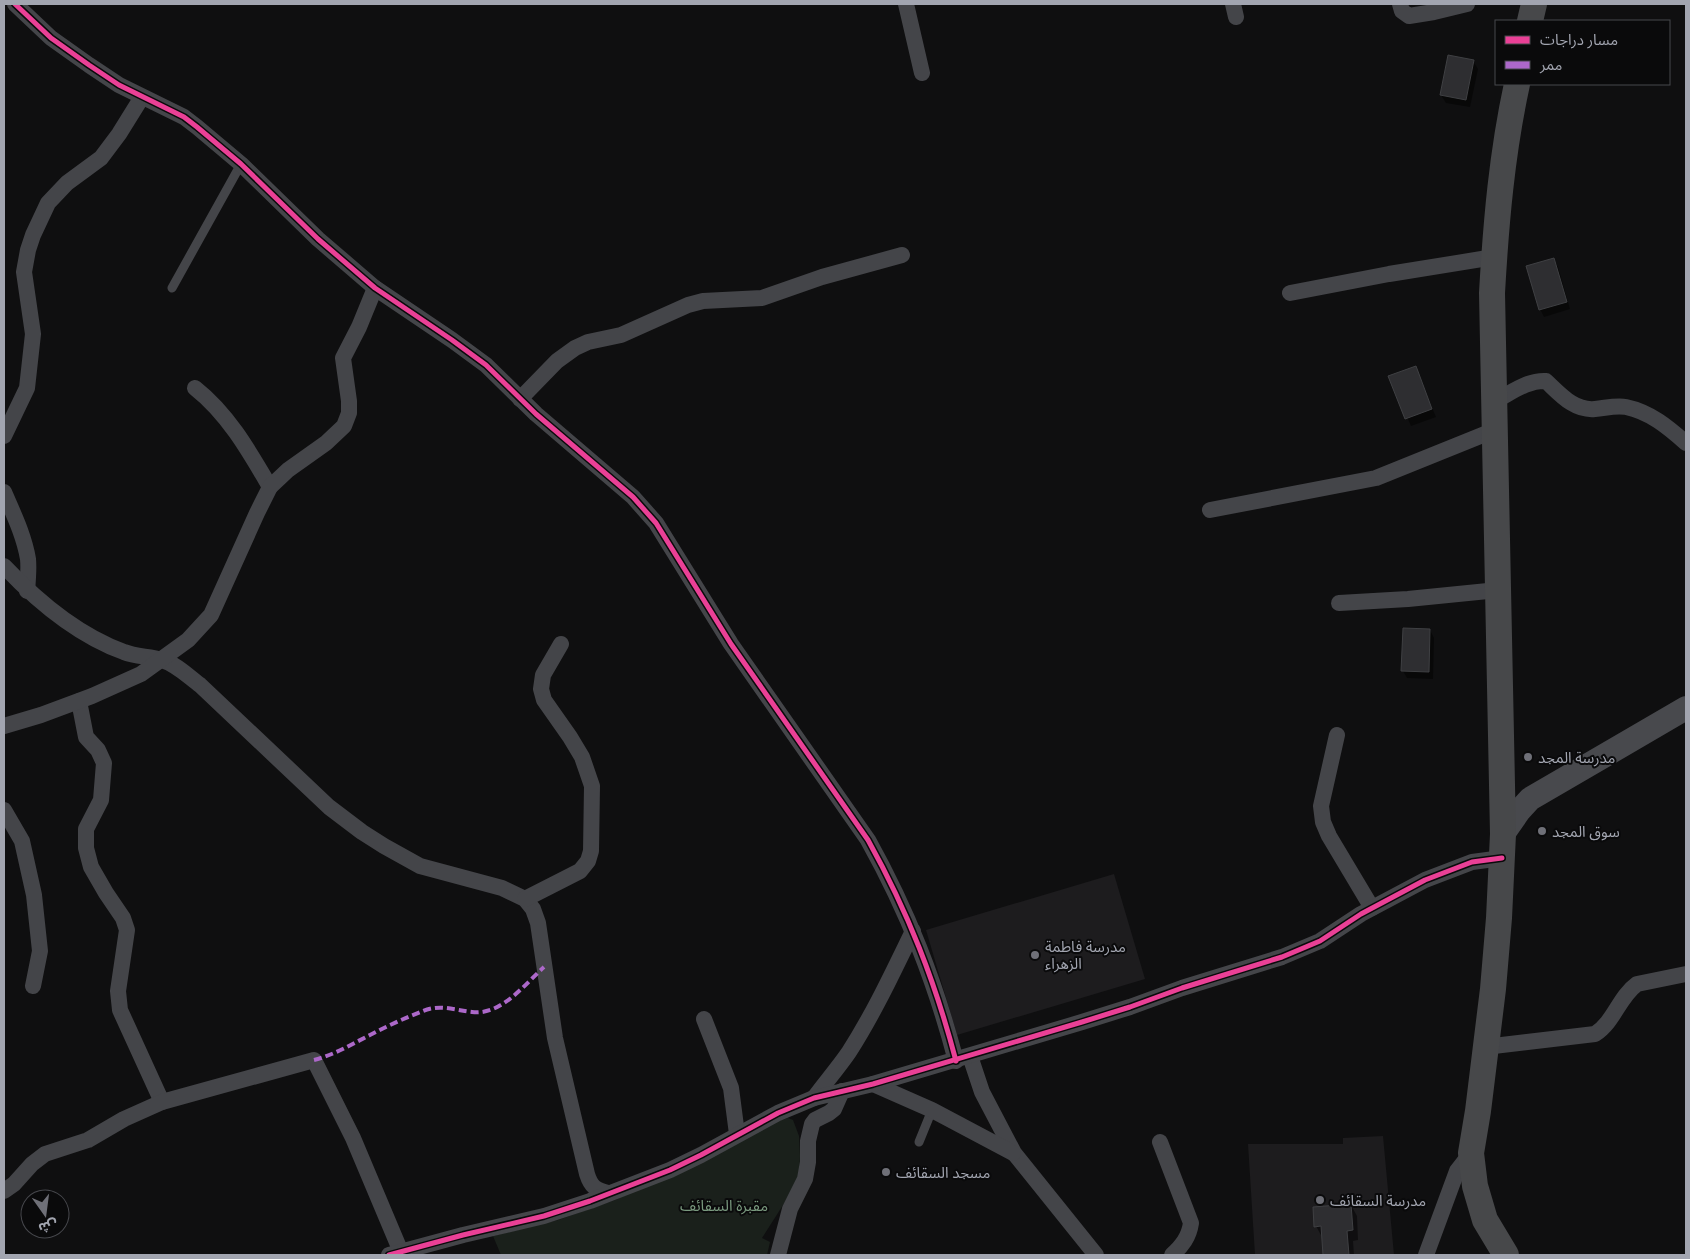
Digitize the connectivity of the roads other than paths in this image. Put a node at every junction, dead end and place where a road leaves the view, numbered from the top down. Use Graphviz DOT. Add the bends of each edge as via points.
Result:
graph roads {
  1 [pos="14,4"];
  2 [pos="906,4"];
  3 [pos="1400,4"];
  4 [pos="1467,4"];
  5 [pos="1534,4"];
  6 [pos="1530,20"];
  7 [pos="922,73"];
  8 [pos="1517,85"];
  9 [pos="142,97"];
  10 [pos="241,164"];
  11 [pos="902,255"];
  12 [pos="1494,257"];
  13 [pos="172,288"];
  14 [pos="375,288"];
  15 [pos="1290,293"];
  16 [pos="195,388"];
  17 [pos="520,399"];
  18 [pos="1495,401"];
  19 [pos="1495,430"];
  20 [pos="4,436"];
  21 [pos="1686,443"];
  22 [pos="270,487"];
  23 [pos="4,492"];
  24 [pos="1210,510"];
  25 [pos="4,566"];
  26 [pos="1498,590"];
  27 [pos="28,591"];
  28 [pos="1339,603"];
  29 [pos="560,644"];
  30 [pos="162,660"];
  31 [pos="79,701"];
  32 [pos="1686,708"];
  33 [pos="4,726"];
  34 [pos="1337,735"];
  35 [pos="4,810"];
  36 [pos="1502,846"];
  37 [pos="525,899"];
  38 [pos="1372,908"];
  39 [pos="913,931"];
  40 [pos="1686,974"];
  41 [pos="33,986"];
  42 [pos="704,1019"];
  43 [pos="1485,1047"];
  44 [pos="962,1059"];
  45 [pos="873,1084"];
  46 [pos="842,1091"];
  47 [pos="814,1098"];
  48 [pos="162,1102"];
  49 [pos="932,1110"];
  50 [pos="737,1134"];
  51 [pos="919,1142"];
  52 [pos="1160,1142"];
  53 [pos="1471,1153"];
  54 [pos="1014,1154"];
  55 [pos="4,1191"];
  56 [pos="608,1194"];
  57 [pos="418,1251"];
  58 [pos="395,1253"];
  59 [pos="778,1255"];
  60 [pos="1096,1255"];
  61 [pos="1172,1255"];
  62 [pos="1426,1255"];
  63 [pos="1506,1255"];
  1 -- 9 [label="street" via="51,38"];
  2 -- 7 [label="street"];
  3 -- 4 [label="street" via="1402,12 1409,16"];
  5 -- 6 [label="main road"];
  8 -- 12 [label="main road" via="1505,150"];
  9 -- 10 [label="street" via="184,117"];
  9 -- 20 [label="street" via="101,158 67,183 48,203 32,235 24,272 34,334 28,381"];
  10 -- 13 [label="lane"];
  10 -- 14 [label="street" via="318,239"];
  11 -- 17 [label="street" via="762,298 703,301 688,305 621,335 588,342 557,361"];
  12 -- 15 [label="street"];
  12 -- 18 [label="main road"];
  14 -- 17 [label="street" via="486,366"];
  14 -- 22 [label="street" via="343,358 349,401 344,426"];
  16 -- 22 [label="street" via="222,413"];
  17 -- 39 [label="street" via="633,497 656,523 731,644 868,840"];
  18 -- 19 [label="main road"];
  18 -- 21 [label="street" via="1529,383 1546,381 1575,406 1592,409 1628,407 1662,422"];
  19 -- 24 [label="street" via="1376,478"];
  19 -- 26 [label="main road"];
  22 -- 30 [label="street" via="210,615 188,640"];
  23 -- 27 [label="street" via="25,545"];
  25 -- 27 [label="street"];
  26 -- 28 [label="street"];
  26 -- 36 [label="main road"];
  27 -- 30 [label="street" via="65,621 92,637 125,653"];
  29 -- 37 [label="street" via="543,675 541,690 544,700 582,757 592,786 591,850 580,871"];
  30 -- 31 [label="street" via="141,674"];
  30 -- 37 [label="street" via="200,685 329,807 377,841 420,866 502,888"];
  31 -- 33 [label="street"];
  31 -- 48 [label="street" via="86,737 104,763 101,800 86,829 86,848 91,868 124,918 127,930 118,991 120,1010"];
  32 -- 36 [label="street" via="1530,799 1519,811"];
  34 -- 38 [label="street" via="1321,806 1323,822"];
  35 -- 41 [label="street" via="22,841 34,895 40,951"];
  36 -- 38 [label="street"];
  36 -- 43 [label="main road" via="1498,936"];
  37 -- 56 [label="street" via="538,922 555,1038 587,1174 597,1191"];
  38 -- 44 [label="street" via="1320,941 1282,957"];
  39 -- 44 [label="street"];
  39 -- 47 [label="street" via="861,1032"];
  40 -- 43 [label="street" via="1637,984 1604,1028 1595,1034"];
  42 -- 50 [label="street" via="731,1088"];
  43 -- 53 [label="main road"];
  44 -- 45 [label="street"];
  44 -- 54 [label="street"];
  45 -- 46 [label="street"];
  45 -- 49 [label="street"];
  46 -- 47 [label="street"];
  46 -- 59 [label="street" via="834,1109 812,1124 805,1179 790,1209"];
  47 -- 50 [label="street"];
  48 -- 55 [label="street" via="88,1140 45,1154"];
  48 -- 58 [label="street" via="314,1060 353,1138"];
  49 -- 51 [label="lane"];
  49 -- 54 [label="street"];
  50 -- 56 [label="street" via="670,1170"];
  52 -- 61 [label="street" via="1191,1223 1189,1234"];
  53 -- 62 [label="street" via="1456,1172"];
  53 -- 63 [label="main road" via="1479,1203 1485,1220"];
  54 -- 60 [label="street"];
  56 -- 57 [label="street" via="544,1216"];
  57 -- 58 [label="street"];
}
